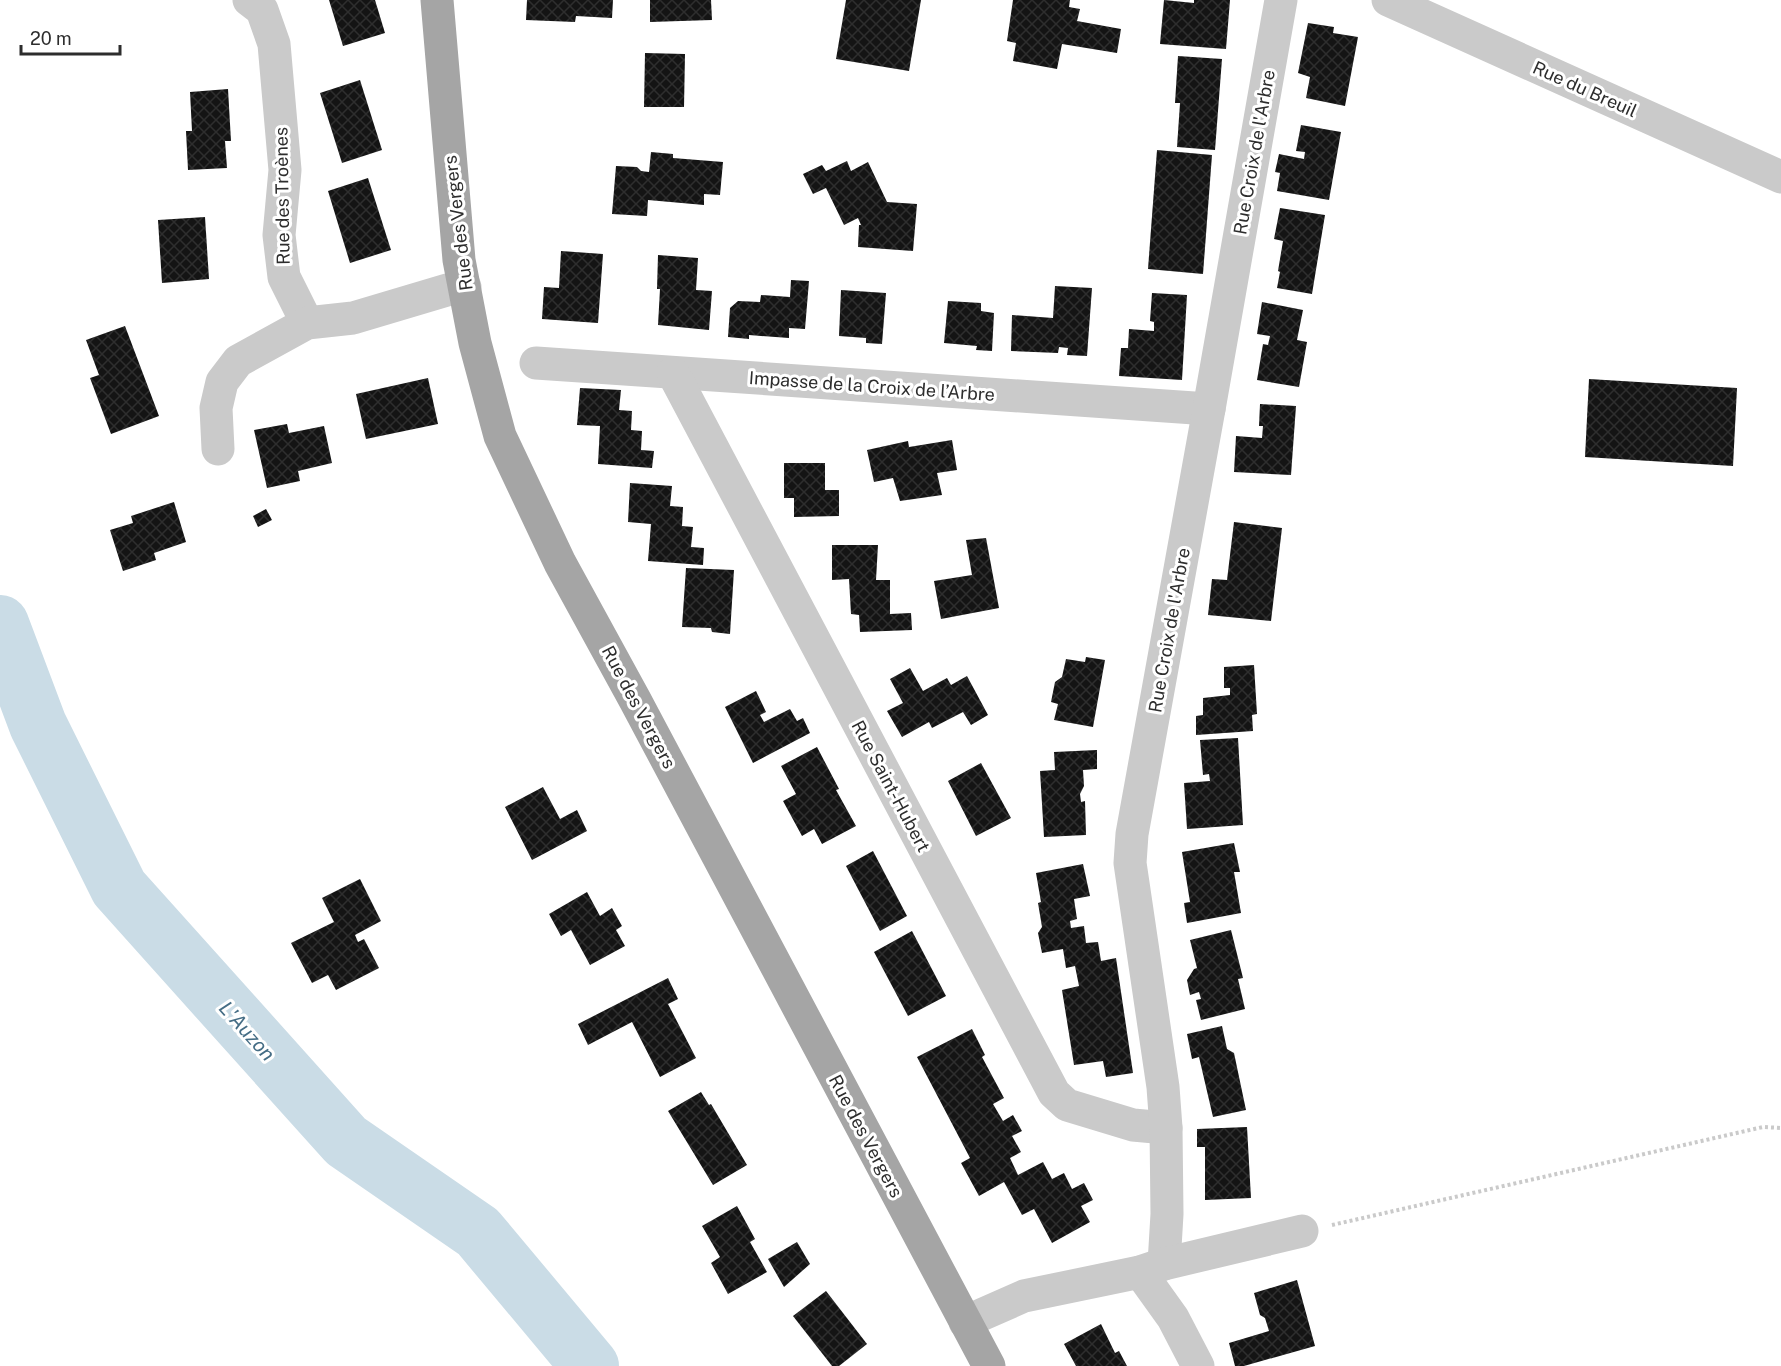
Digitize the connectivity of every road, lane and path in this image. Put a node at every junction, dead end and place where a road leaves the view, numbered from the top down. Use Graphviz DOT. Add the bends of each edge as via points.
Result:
graph roads {
  1 [pos="249,0"];
  2 [pos="437,0"];
  3 [pos="1281,0"];
  4 [pos="1388,0"];
  5 [pos="1781,177"];
  6 [pos="465,287"];
  7 [pos="307,323"];
  8 [pos="536,363"];
  9 [pos="673,372"];
  10 [pos="1209,409"];
  11 [pos="218,449"];
  12 [pos="1166,1128"];
  13 [pos="1781,1128"];
  14 [pos="1302,1231"];
  15 [pos="1152,1268"];
  16 [pos="965,1322"];
  17 [pos="988,1366"];
  18 [pos="1198,1366"];
  1 -- 7 [label="street, Rue des Troènes" via="262,10 274,44 285,170 279,235 284,278"];
  2 -- 6 [label="main road, Rue des Vergers" via="459,260"];
  3 -- 10 [label="street, Rue Croix de l'Arbre"];
  4 -- 5 [label="street, Rue du Breuil"];
  6 -- 7 [label="street" via="353,318"];
  6 -- 16 [label="main road, Rue des Vergers" via="475,343 500,436 560,563"];
  7 -- 11 [label="street" via="238,361 222,382 216,408"];
  8 -- 9 [label="street, Impasse de la Croix de l’Arbre"];
  9 -- 10 [label="street, Impasse de la Croix de l’Arbre"];
  9 -- 12 [label="street, Rue Saint-Hubert" via="1054,1093 1067,1106 1133,1125"];
  10 -- 12 [label="street, Rue Croix de l'Arbre" via="1130,862"];
  12 -- 15 [label="street, Rue Croix de l'Arbre" via="1167,1214"];
  13 -- 14 [label="path" via="1763,1127"];
  14 -- 15 [label="street"];
  15 -- 16 [label="street" via="1024,1296"];
  15 -- 18 [label="street"];
  16 -- 17 [label="main road, Rue des Vergers"];
}
